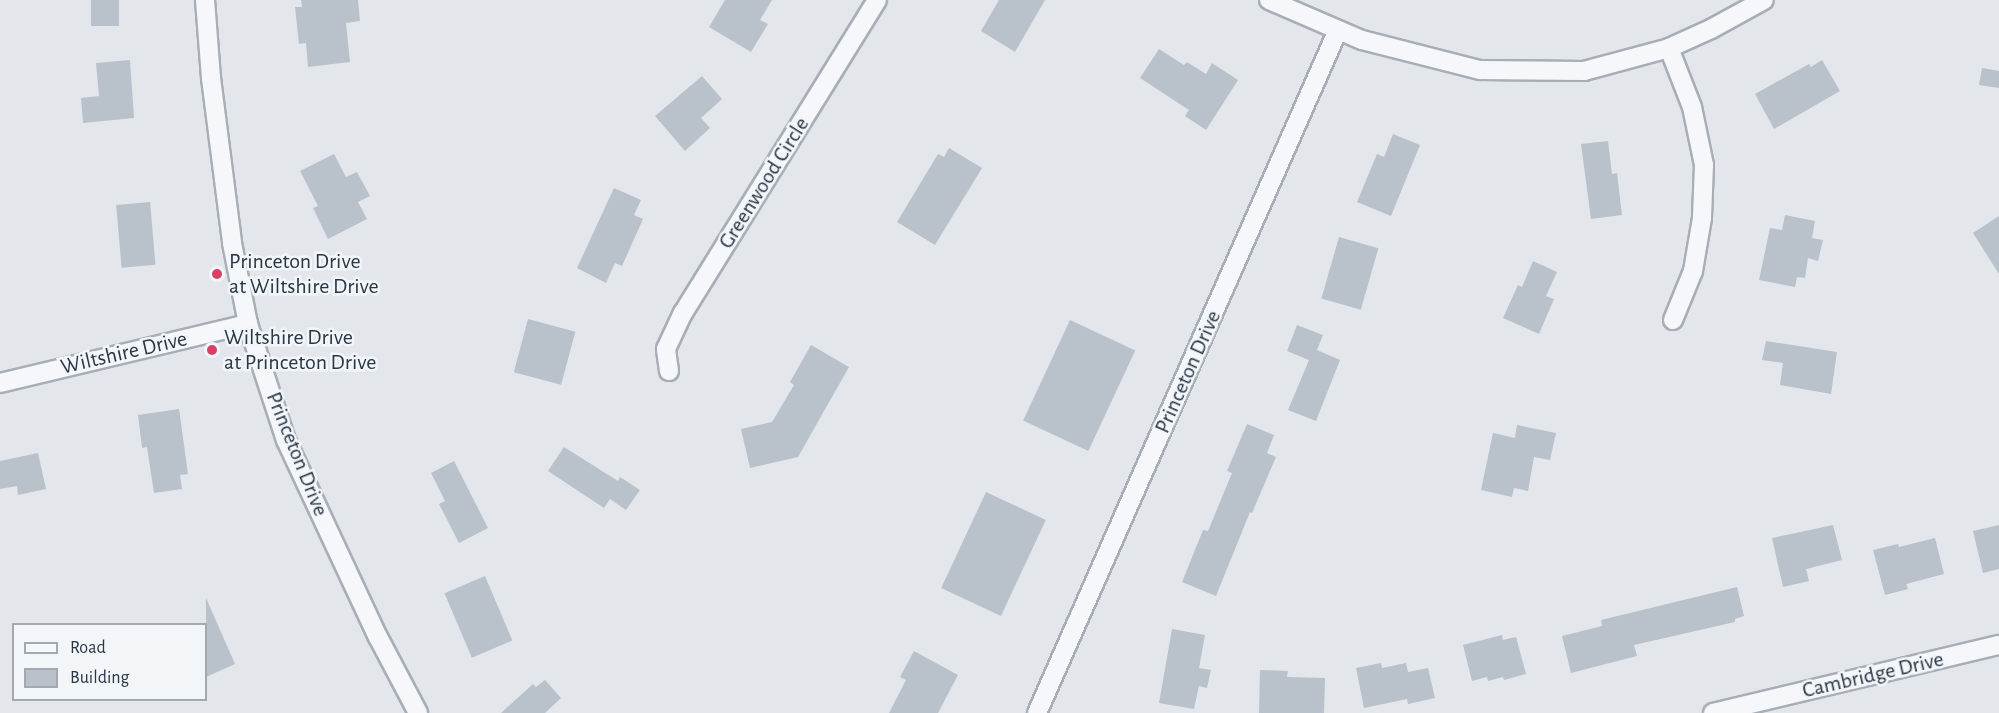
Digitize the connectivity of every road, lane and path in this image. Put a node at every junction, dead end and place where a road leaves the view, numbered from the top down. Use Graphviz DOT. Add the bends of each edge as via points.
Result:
graph roads {
  1 [pos="205,0"];
  2 [pos="877,0"];
  3 [pos="1269,0"];
  4 [pos="1764,0"];
  5 [pos="1338,30"];
  6 [pos="1669,48"];
  7 [pos="1673,320"];
  8 [pos="248,324"];
  9 [pos="669,371"];
  10 [pos="0,383"];
  11 [pos="1999,645"];
  12 [pos="418,713"];
  13 [pos="1037,713"];
  14 [pos="1713,713"];
  1 -- 8 [label="street, Princeton Drive" via="231,231"];
  2 -- 9 [label="street, Greenwood Circle" via="683,313 666,349"];
  3 -- 5 [label="street"];
  4 -- 6 [label="street"];
  5 -- 6 [label="street" via="1362,40 1480,70 1584,71"];
  5 -- 13 [label="street, Princeton Drive"];
  6 -- 7 [label="street" via="1692,107 1704,165 1702,218 1693,271"];
  8 -- 10 [label="street, Wiltshire Drive"];
  8 -- 12 [label="street, Princeton Drive" via="286,440"];
  11 -- 14 [label="street, Cambridge Drive"];
}
